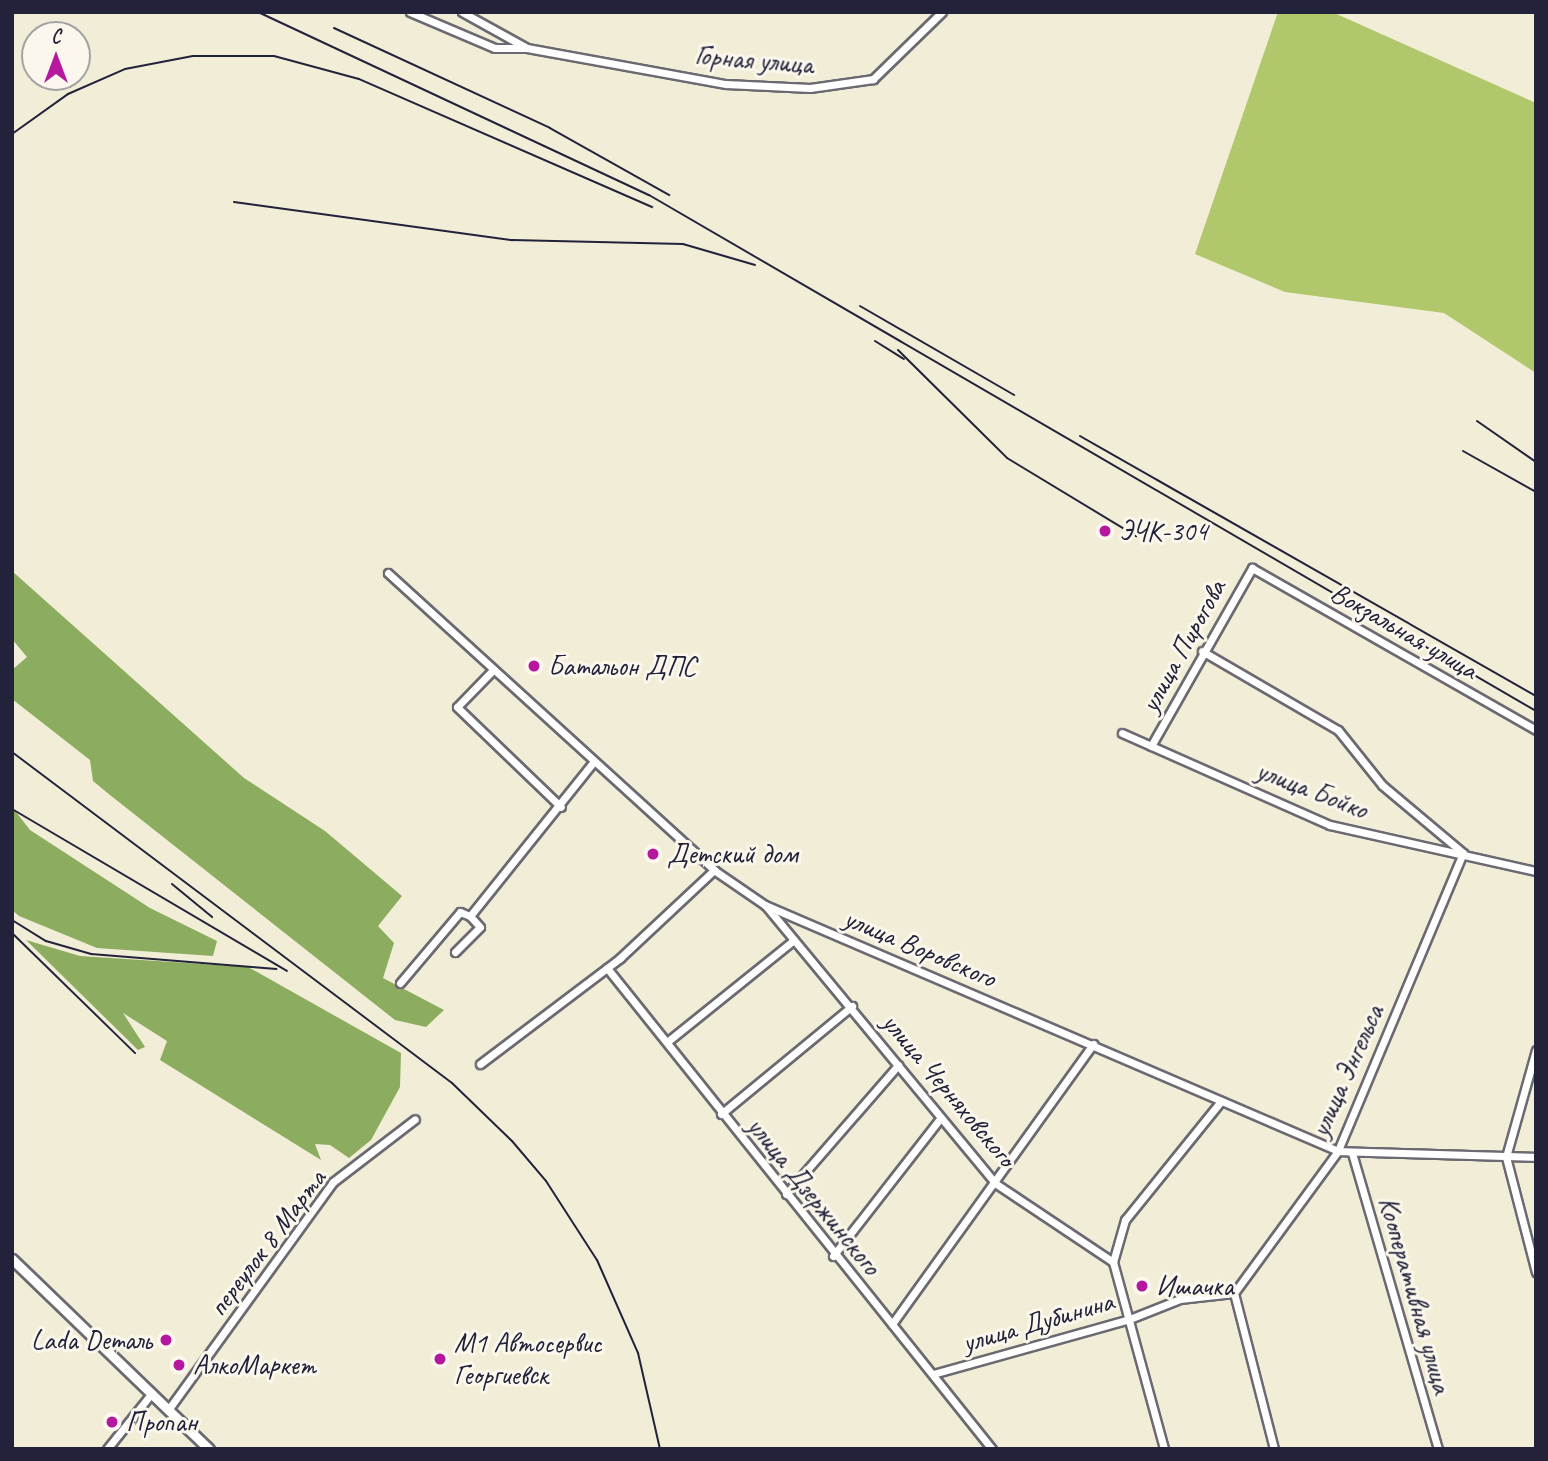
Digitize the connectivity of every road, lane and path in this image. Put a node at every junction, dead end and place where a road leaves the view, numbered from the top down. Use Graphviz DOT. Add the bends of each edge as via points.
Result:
graph roads {
  1 [pos="410,12"];
  2 [pos="462,12"];
  3 [pos="942,12"];
  4 [pos="527,48"];
  5 [pos="1252,568"];
  6 [pos="388,573"];
  7 [pos="1202,651"];
  8 [pos="492,671"];
  9 [pos="1536,730"];
  10 [pos="1122,733"];
  11 [pos="1151,746"];
  12 [pos="594,761"];
  13 [pos="561,807"];
  14 [pos="1463,853"];
  15 [pos="715,870"];
  16 [pos="1536,870"];
  17 [pos="765,905"];
  18 [pos="470,916"];
  19 [pos="793,940"];
  20 [pos="456,952"];
  21 [pos="607,968"];
  22 [pos="400,983"];
  23 [pos="852,1006"];
  24 [pos="667,1042"];
  25 [pos="1093,1044"];
  26 [pos="1536,1050"];
  27 [pos="480,1064"];
  28 [pos="898,1065"];
  29 [pos="1221,1101"];
  30 [pos="721,1114"];
  31 [pos="415,1119"];
  32 [pos="939,1121"];
  33 [pos="1338,1151"];
  34 [pos="1352,1153"];
  35 [pos="1506,1157"];
  36 [pos="1536,1157"];
  37 [pos="995,1183"];
  38 [pos="786,1194"];
  39 [pos="833,1256"];
  40 [pos="12,1259"];
  41 [pos="1113,1262"];
  42 [pos="1536,1272"];
  43 [pos="1234,1293"];
  44 [pos="1128,1320"];
  45 [pos="892,1324"];
  46 [pos="933,1374"];
  47 [pos="151,1394"];
  48 [pos="168,1410"];
  49 [pos="107,1449"];
  50 [pos="209,1449"];
  51 [pos="992,1449"];
  52 [pos="1164,1449"];
  53 [pos="1274,1449"];
  54 [pos="1438,1449"];
  1 -- 4 [label="street" via="495,48"];
  2 -- 4 [label="street, Горная улица"];
  3 -- 4 [label="street, Горная улица" via="860,85 726,84"];
  5 -- 7 [label="street, улица Пирогова"];
  5 -- 9 [label="street, Вокзальная улица"];
  6 -- 8 [label="street, улица Воровского"];
  7 -- 11 [label="street, улица Пирогова"];
  7 -- 14 [label="street" via="1338,730 1382,785"];
  8 -- 12 [label="street, улица Воровского"];
  8 -- 13 [label="street" via="457,706"];
  10 -- 11 [label="street, улица Бойко"];
  11 -- 14 [label="street, улица Бойко" via="1330,825"];
  12 -- 13 [label="street"];
  12 -- 15 [label="street, улица Воровского"];
  13 -- 18 [label="street" via="480,896"];
  14 -- 16 [label="street, улица Бойко"];
  14 -- 33 [label="street, улица Энгельса"];
  15 -- 17 [label="street, улица Воровского"];
  15 -- 21 [label="street"];
  17 -- 19 [label="street, улица Черняховского"];
  17 -- 25 [label="street, улица Воровского"];
  18 -- 20 [label="street" via="480,926"];
  18 -- 22 [label="street" via="460,912"];
  19 -- 23 [label="street, улица Черняховского"];
  19 -- 24 [label="street"];
  21 -- 24 [label="street, улица Дзержинского"];
  21 -- 27 [label="street"];
  23 -- 28 [label="street, улица Черняховского"];
  23 -- 30 [label="street"];
  24 -- 30 [label="street, улица Дзержинского"];
  25 -- 29 [label="street, улица Воровского"];
  25 -- 37 [label="street"];
  26 -- 35 [label="street"];
  28 -- 32 [label="street, улица Черняховского"];
  28 -- 38 [label="street"];
  29 -- 33 [label="street, улица Воровского"];
  29 -- 41 [label="street" via="1125,1220"];
  30 -- 38 [label="street, улица Дзержинского"];
  31 -- 48 [label="street, переулок 8 Марта" via="333,1182"];
  32 -- 37 [label="street, улица Черняховского"];
  32 -- 39 [label="street"];
  33 -- 34 [label="street, улица Воровского"];
  33 -- 43 [label="street, улица Энгельса"];
  34 -- 35 [label="street, улица Воровского"];
  34 -- 54 [label="street, Кооперативная улица"];
  35 -- 36 [label="street, улица Воровского"];
  35 -- 42 [label="street"];
  37 -- 41 [label="street, улица Черняховского"];
  37 -- 45 [label="street"];
  38 -- 39 [label="street, улица Дзержинского"];
  39 -- 45 [label="street, улица Дзержинского"];
  40 -- 47 [label="main road"];
  41 -- 44 [label="street"];
  43 -- 44 [label="street, улица Дубинина" via="1218,1300 1180,1299"];
  43 -- 53 [label="street"];
  44 -- 46 [label="street, улица Дубинина"];
  44 -- 52 [label="street"];
  45 -- 46 [label="street, улица Дзержинского"];
  46 -- 51 [label="street, улица Дзержинского"];
  47 -- 48 [label="main road"];
  47 -- 49 [label="street"];
  48 -- 50 [label="main road"];
}
